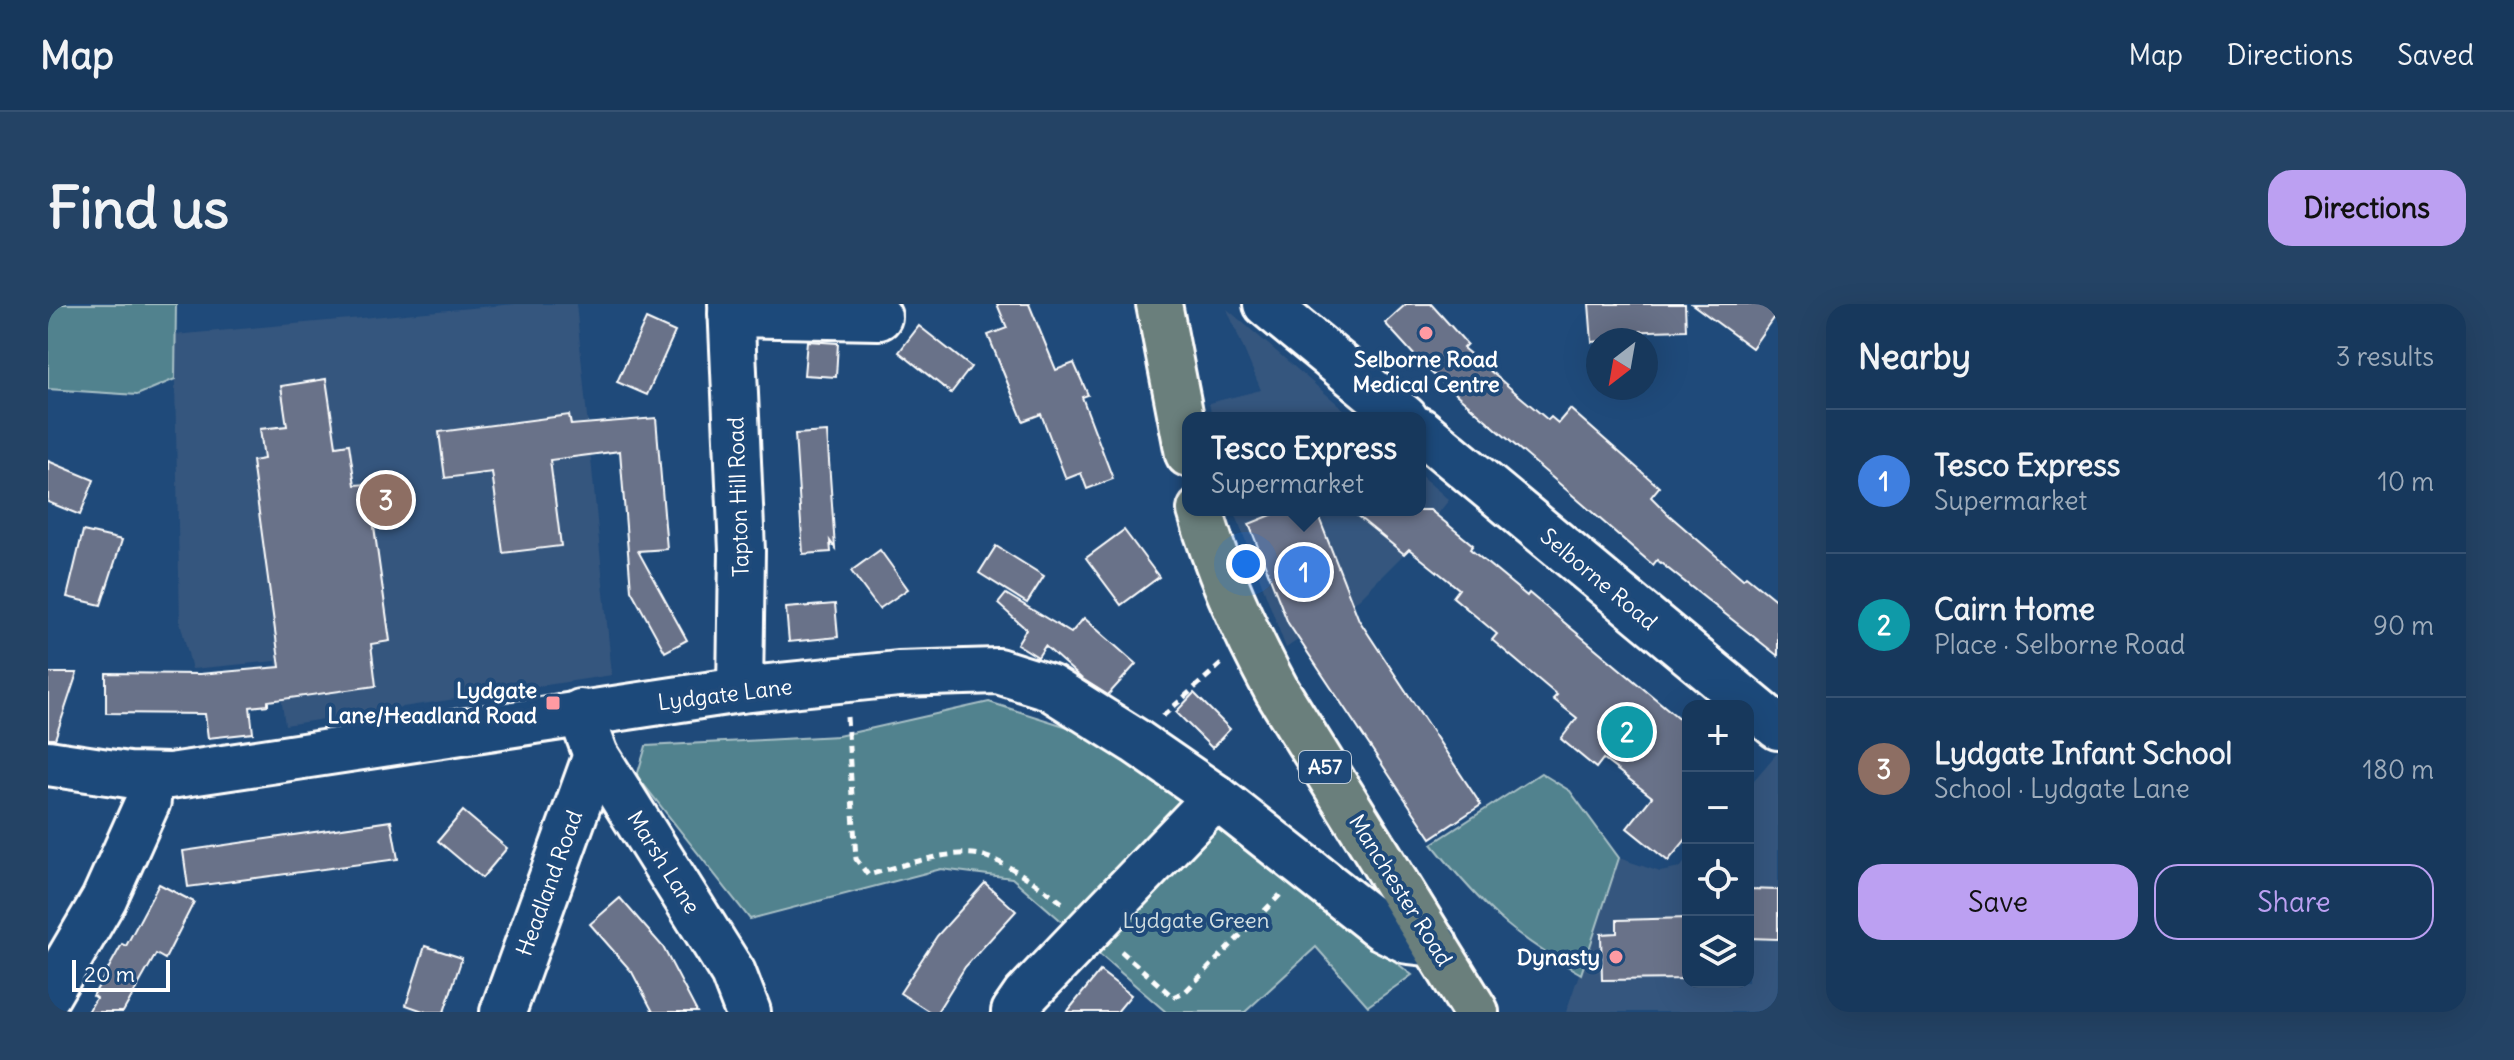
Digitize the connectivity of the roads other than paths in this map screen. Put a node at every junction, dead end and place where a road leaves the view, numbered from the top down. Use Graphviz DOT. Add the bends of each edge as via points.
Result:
graph roads {
  1 [pos="1159,304"];
  2 [pos="1266,304"];
  3 [pos="731,309"];
  4 [pos="879,317"];
  5 [pos="1398,412"];
  6 [pos="1182,423"];
  7 [pos="1426,435"];
  8 [pos="1202,516"];
  9 [pos="740,690"];
  10 [pos="580,712"];
  11 [pos="1778,727"];
  12 [pos="596,755"];
  13 [pos="48,763"];
  14 [pos="147,777"];
  15 [pos="1216,797"];
  16 [pos="1396,879"];
  17 [pos="1321,882"];
  18 [pos="1435,944"];
  19 [pos="48,995"];
  20 [pos="503,1012"];
  21 [pos="748,1012"];
  22 [pos="1014,1012"];
  23 [pos="1476,1012"];
  1 -- 6 [label="main road"];
  2 -- 5 [label="street"];
  3 -- 4 [label="street"];
  3 -- 9 [label="street, Tapton Hill Road" via="742,551"];
  7 -- 11 [label="street, Selborne Road"];
  8 -- 16 [label="main road, Manchester Road / A57" via="1249,639"];
  9 -- 10 [label="street, Lydgate Lane"];
  9 -- 15 [label="street, Lydgate Lane" via="898,674 998,671 1049,687"];
  10 -- 12 [label="street, Marsh Lane"];
  10 -- 14 [label="street, Lydgate Lane" via="322,755"];
  12 -- 20 [label="street, Headland Road"];
  12 -- 21 [label="street, Marsh Lane" via="733,973"];
  13 -- 14 [label="street, Lydgate Lane"];
  14 -- 19 [label="street" via="148,801 110,885"];
  15 -- 17 [label="street, Lydgate Lane"];
  15 -- 22 [label="street"];
  16 -- 17 [label="street" via="1358,897"];
  16 -- 18 [label="main road, Manchester Road / A57"];
  17 -- 18 [label="street, Lydgate Lane" via="1382,928 1408,941"];
  18 -- 23 [label="main road, Manchester Road / A57"];
}
